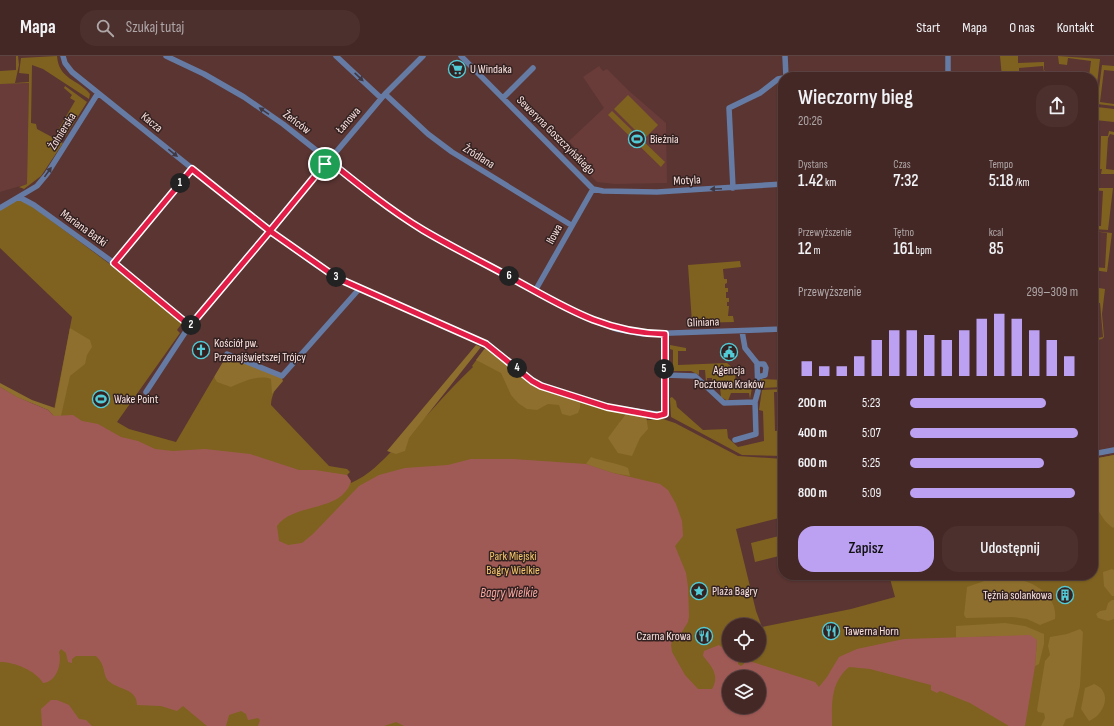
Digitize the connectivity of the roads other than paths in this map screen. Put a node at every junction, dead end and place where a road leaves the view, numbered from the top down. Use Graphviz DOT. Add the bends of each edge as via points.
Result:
graph roads {
  1 [pos="63,56"];
  2 [pos="166,56"];
  3 [pos="336,56"];
  4 [pos="424,56"];
  5 [pos="462,56"];
  6 [pos="785,56"];
  7 [pos="948,56"];
  8 [pos="533,70"];
  9 [pos="786,72"];
  10 [pos="948,72"];
  11 [pos="778,79"];
  12 [pos="98,93"];
  13 [pos="383,96"];
  14 [pos="503,98"];
  15 [pos="328,160"];
  16 [pos="192,169"];
  17 [pos="778,184"];
  18 [pos="733,188"];
  19 [pos="593,189"];
  20 [pos="19,197"];
  21 [pos="0,208"];
  22 [pos="572,225"];
  23 [pos="270,231"];
  24 [pos="114,263"];
  25 [pos="362,289"];
  26 [pos="535,291"];
  27 [pos="190,326"];
  28 [pos="778,329"];
  29 [pos="742,331"];
  30 [pos="665,334"];
  31 [pos="227,354"];
  32 [pos="757,364"];
  33 [pos="664,375"];
  34 [pos="758,377"];
  35 [pos="146,392"];
  36 [pos="755,402"];
  37 [pos="735,440"];
  38 [pos="1114,450"];
  39 [pos="1098,453"];
  1 -- 12 [label="street" via="72,72"];
  15 -- 2 [label="street, Żeńców, one-way" via="244,97"];
  3 -- 13 [label="street, Źródlana, one-way"];
  4 -- 13 [label="street, Łanowa"];
  5 -- 14 [label="street, Seweryna Goszczyńskiego"];
  6 -- 9 [label="street"];
  7 -- 10 [label="street"];
  8 -- 14 [label="street, Seweryna Goszczyńskiego"];
  11 -- 18 [label="street" via="760,93 729,108"];
  12 -- 16 [label="street, Kacza, one-way"];
  20 -- 12 [label="street, Żołnierska, one-way" via="37,186 47,174"];
  13 -- 15 [label="street, Łanowa"];
  13 -- 22 [label="street, Źródlana" via="452,152"];
  14 -- 19 [label="street, Seweryna Goszczyńskiego"];
  15 -- 23 [label="street, Łanowa"];
  15 -- 26 [label="street, Żeńców" via="388,207 423,230"];
  16 -- 23 [label="street, Kacza"];
  16 -- 24 [label="street"];
  17 -- 18 [label="street, Motyla"];
  18 -- 19 [label="street, Motyla, one-way" via="657,192"];
  19 -- 22 [label="street, Iłowa"];
  20 -- 21 [label="street, Żołnierska"];
  20 -- 24 [label="street, Mariana Batki"];
  22 -- 26 [label="street, Iłowa"];
  23 -- 25 [label="street, Kacza" via="316,265"];
  23 -- 27 [label="street, Łanowa"];
  24 -- 27 [label="street, Mariana Batki"];
  25 -- 31 [label="street" via="282,376"];
  25 -- 33 [label="street, Kacza" via="486,344 541,386 607,407 663,415 666,409"];
  26 -- 30 [label="street, Żeńców" via="604,325 643,334"];
  27 -- 35 [label="street, Łanowa"];
  28 -- 29 [label="street, Gliniana"];
  29 -- 30 [label="street, Gliniana"];
  29 -- 32 [label="street" via="745,348"];
  30 -- 33 [label="street, Kacza"];
  32 -- 34 [label="street"];
  32 -- 34 [label="street" via="764,364 766,368 765,376"];
  33 -- 36 [label="street" via="695,376 724,403"];
  34 -- 36 [label="street"];
  36 -- 37 [label="street" via="756,434"];
  38 -- 39 [label="street"];
}
